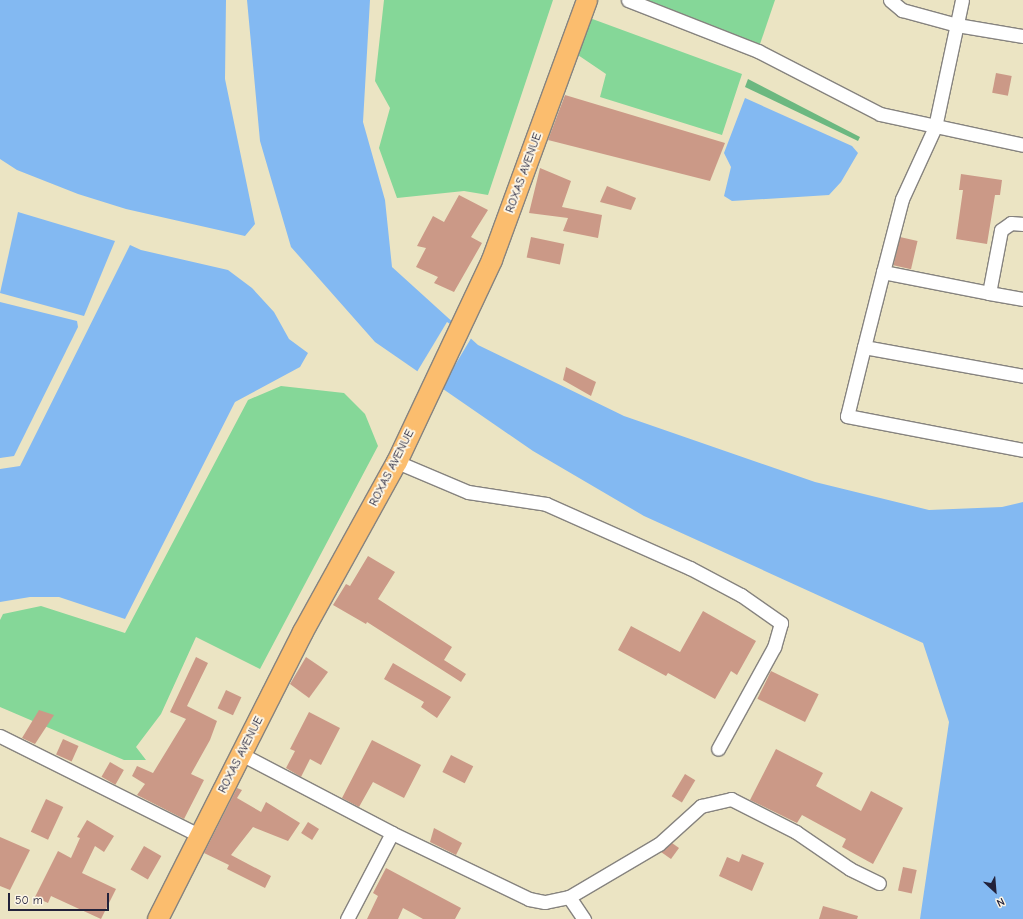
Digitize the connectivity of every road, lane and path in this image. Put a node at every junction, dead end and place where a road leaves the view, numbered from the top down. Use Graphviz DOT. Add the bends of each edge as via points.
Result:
graph roads {
  1 [pos="587,0"];
  2 [pos="628,0"];
  3 [pos="890,0"];
  4 [pos="962,0"];
  5 [pos="957,25"];
  6 [pos="1023,36"];
  7 [pos="935,128"];
  8 [pos="1023,145"];
  9 [pos="1023,224"];
  10 [pos="882,272"];
  11 [pos="989,293"];
  12 [pos="1023,300"];
  13 [pos="864,347"];
  14 [pos="1023,376"];
  15 [pos="1023,450"];
  16 [pos="397,462"];
  17 [pos="0,736"];
  18 [pos="718,748"];
  19 [pos="241,754"];
  20 [pos="392,833"];
  21 [pos="201,836"];
  22 [pos="879,883"];
  23 [pos="569,897"];
  24 [pos="158,919"];
  25 [pos="347,919"];
  26 [pos="584,919"];
  1 -- 16 [label="main road, ROXAS AVENUE" via="492,260"];
  2 -- 7 [label="street" via="758,52 880,114"];
  3 -- 5 [label="street" via="902,10"];
  4 -- 5 [label="street"];
  5 -- 6 [label="street"];
  5 -- 7 [label="street"];
  7 -- 8 [label="street"];
  7 -- 10 [label="street" via="902,199"];
  9 -- 11 [label="street" via="1011,223 1001,230"];
  10 -- 11 [label="street"];
  10 -- 13 [label="street"];
  11 -- 12 [label="street"];
  13 -- 14 [label="street"];
  13 -- 15 [label="street" via="847,416"];
  16 -- 18 [label="street" via="468,492 546,504 690,568 741,595 782,623 774,646"];
  16 -- 19 [label="main road, ROXAS AVENUE"];
  17 -- 21 [label="street"];
  19 -- 20 [label="street"];
  19 -- 21 [label="main road, ROXAS AVENUE"];
  20 -- 23 [label="street" via="529,899 545,902"];
  20 -- 25 [label="street"];
  21 -- 24 [label="main road, ROXAS AVENUE"];
  22 -- 23 [label="street" via="850,869 796,832 731,800 701,806 659,844"];
  23 -- 26 [label="street"];
}
